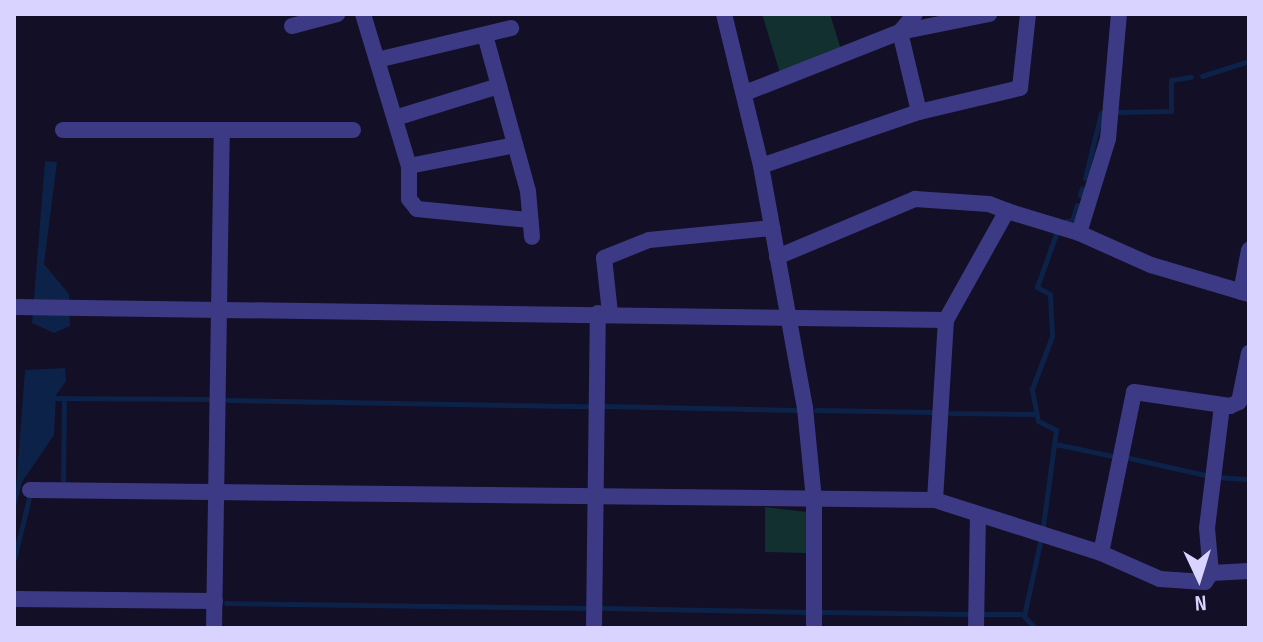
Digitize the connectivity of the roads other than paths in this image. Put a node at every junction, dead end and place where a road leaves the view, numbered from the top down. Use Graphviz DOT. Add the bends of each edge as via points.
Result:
graph roads {
  1 [pos="337,14"];
  2 [pos="363,14"];
  3 [pos="724,14"];
  4 [pos="915,14"];
  5 [pos="989,14"];
  6 [pos="1028,14"];
  7 [pos="1119,14"];
  8 [pos="292,26"];
  9 [pos="511,28"];
  10 [pos="900,32"];
  11 [pos="485,35"];
  12 [pos="377,60"];
  13 [pos="499,86"];
  14 [pos="745,93"];
  15 [pos="919,112"];
  16 [pos="395,118"];
  17 [pos="63,130"];
  18 [pos="222,130"];
  19 [pos="353,130"];
  20 [pos="515,145"];
  21 [pos="409,166"];
  22 [pos="761,166"];
  23 [pos="1007,211"];
  24 [pos="772,228"];
  25 [pos="1079,233"];
  26 [pos="1249,250"];
  27 [pos="777,257"];
  28 [pos="1245,293"];
  29 [pos="22,307"];
  30 [pos="218,308"];
  31 [pos="604,313"];
  32 [pos="786,316"];
  33 [pos="946,320"];
  34 [pos="1249,353"];
  35 [pos="1222,405"];
  36 [pos="30,490"];
  37 [pos="218,492"];
  38 [pos="595,496"];
  39 [pos="814,500"];
  40 [pos="935,500"];
  41 [pos="978,515"];
  42 [pos="1101,553"];
  43 [pos="1249,571"];
  44 [pos="1211,573"];
  45 [pos="14,599"];
  46 [pos="215,601"];
  47 [pos="214,628"];
  48 [pos="594,628"];
  49 [pos="814,628"];
  50 [pos="976,628"];
  1 -- 8 [label="street"];
  2 -- 12 [label="street"];
  3 -- 14 [label="street"];
  4 -- 10 [label="street"];
  5 -- 10 [label="street"];
  6 -- 15 [label="street" via="1020,88"];
  7 -- 25 [label="street" via="1108,139"];
  9 -- 11 [label="street"];
  10 -- 14 [label="street"];
  10 -- 15 [label="street"];
  11 -- 12 [label="street"];
  11 -- 13 [label="street"];
  12 -- 16 [label="street"];
  13 -- 16 [label="street"];
  13 -- 20 [label="street"];
  14 -- 22 [label="street"];
  15 -- 22 [label="street"];
  16 -- 21 [label="street"];
  17 -- 18 [label="street"];
  18 -- 19 [label="street"];
  18 -- 30 [label="street"];
  20 -- 21 [label="street"];
  20 -- 21 [label="street" via="531,228 417,209 409,199"];
  22 -- 24 [label="street"];
  23 -- 25 [label="street"];
  23 -- 27 [label="street" via="989,204 915,199"];
  23 -- 33 [label="street"];
  24 -- 27 [label="street"];
  24 -- 31 [label="street" via="649,240 604,258"];
  25 -- 28 [label="street" via="1151,265"];
  26 -- 28 [label="street"];
  27 -- 32 [label="street"];
  29 -- 30 [label="street"];
  30 -- 31 [label="street"];
  30 -- 37 [label="street"];
  31 -- 32 [label="street"];
  31 -- 38 [label="street"];
  32 -- 33 [label="street"];
  32 -- 39 [label="street" via="805,408"];
  33 -- 40 [label="street"];
  34 -- 35 [label="street" via="1239,402"];
  35 -- 42 [label="street" via="1134,392"];
  35 -- 44 [label="street" via="1207,528"];
  36 -- 37 [label="street"];
  37 -- 38 [label="street"];
  37 -- 46 [label="street"];
  38 -- 39 [label="street"];
  38 -- 48 [label="street"];
  39 -- 40 [label="street"];
  39 -- 49 [label="street"];
  40 -- 41 [label="street"];
  41 -- 42 [label="street"];
  41 -- 50 [label="street"];
  42 -- 44 [label="street" via="1160,579 1205,582"];
  43 -- 44 [label="street"];
  45 -- 46 [label="street"];
  46 -- 47 [label="street"];
}
